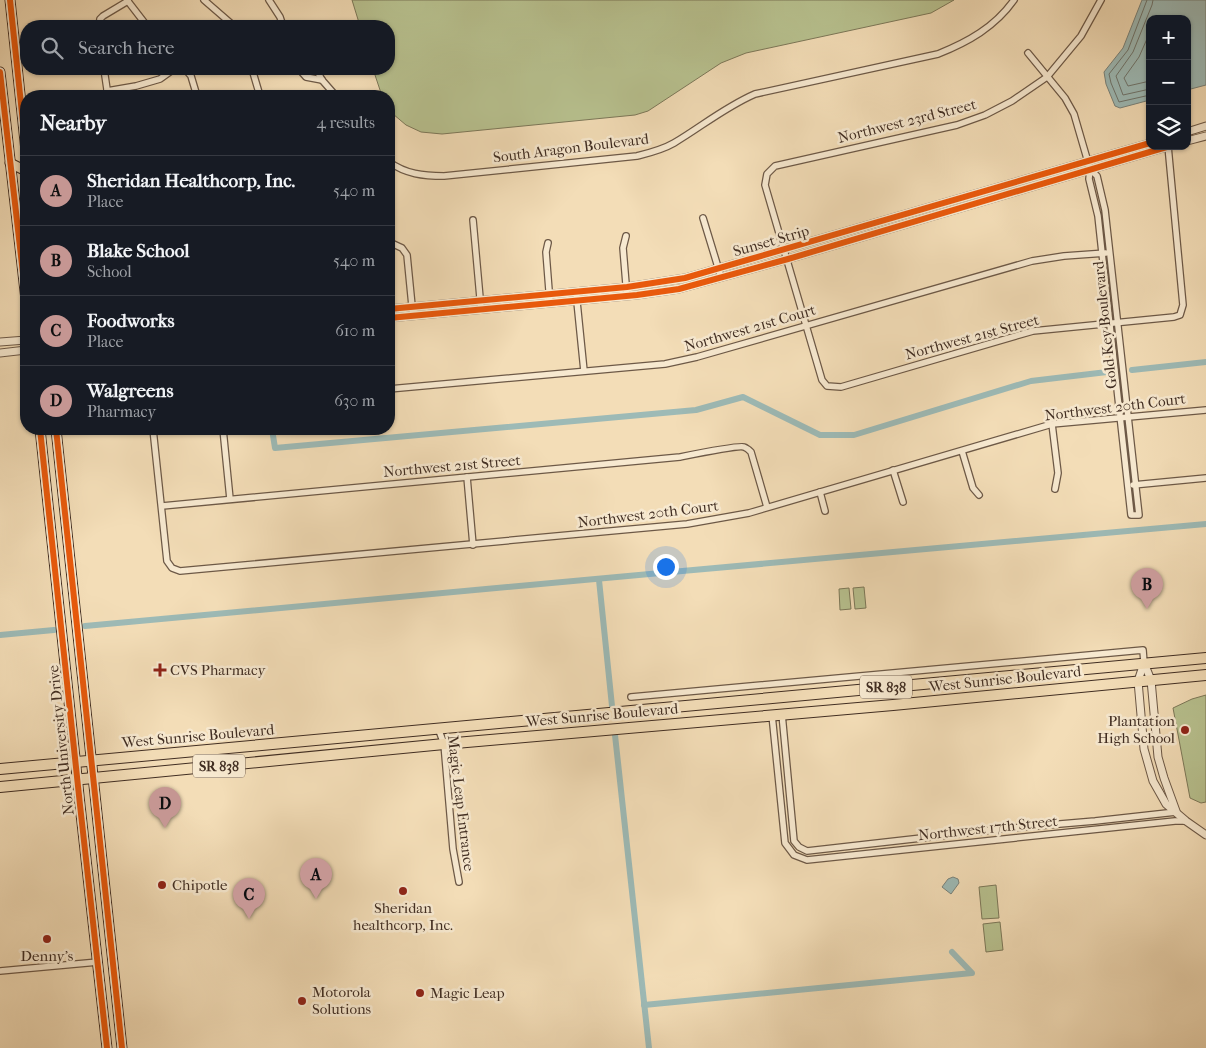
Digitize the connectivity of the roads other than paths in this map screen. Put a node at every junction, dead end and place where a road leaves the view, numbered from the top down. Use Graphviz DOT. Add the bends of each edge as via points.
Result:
graph roads {
  1 [pos="10,0"];
  2 [pos="128,0"];
  3 [pos="204,0"];
  4 [pos="269,0"];
  5 [pos="1014,0"];
  6 [pos="1101,0"];
  7 [pos="100,20"];
  8 [pos="143,20"];
  9 [pos="227,20"];
  10 [pos="281,20"];
  11 [pos="1028,53"];
  12 [pos="0,72"];
  13 [pos="105,75"];
  14 [pos="166,75"];
  15 [pos="189,75"];
  16 [pos="254,75"];
  17 [pos="311,75"];
  18 [pos="319,75"];
  19 [pos="1047,77"];
  20 [pos="322,80"];
  21 [pos="107,90"];
  22 [pos="119,90"];
  23 [pos="195,90"];
  24 [pos="258,90"];
  25 [pos="331,90"];
  26 [pos="20,94"];
  27 [pos="1206,126"];
  28 [pos="1191,131"];
  29 [pos="1206,136"];
  30 [pos="1191,140"];
  31 [pos="1146,144"];
  32 [pos="1154,150"];
  33 [pos="1168,150"];
  34 [pos="1088,161"];
  35 [pos="10,163"];
  36 [pos="395,166"];
  37 [pos="20,168"];
  38 [pos="1090,169"];
  39 [pos="703,218"];
  40 [pos="473,220"];
  41 [pos="626,236"];
  42 [pos="548,243"];
  43 [pos="395,245"];
  44 [pos="20,249"];
  45 [pos="784,250"];
  46 [pos="1110,252"];
  47 [pos="1102,253"];
  48 [pos="788,259"];
  49 [pos="719,269"];
  50 [pos="721,278"];
  51 [pos="627,287"];
  52 [pos="576,292"];
  53 [pos="550,294"];
  54 [pos="628,296"];
  55 [pos="480,300"];
  56 [pos="577,301"];
  57 [pos="550,303"];
  58 [pos="412,307"];
  59 [pos="395,308"];
  60 [pos="481,309"];
  61 [pos="413,316"];
  62 [pos="395,318"];
  63 [pos="1118,322"];
  64 [pos="1110,323"];
  65 [pos="806,326"];
  66 [pos="20,340"];
  67 [pos="0,342"];
  68 [pos="20,351"];
  69 [pos="0,353"];
  70 [pos="584,371"];
  71 [pos="395,388"];
  72 [pos="1206,410"];
  73 [pos="1120,417"];
  74 [pos="1127,417"];
  75 [pos="1052,424"];
  76 [pos="41,435"];
  77 [pos="57,435"];
  78 [pos="154,435"];
  79 [pos="224,435"];
  80 [pos="962,451"];
  81 [pos="893,470"];
  82 [pos="467,477"];
  83 [pos="1206,478"];
  84 [pos="1135,484"];
  85 [pos="1127,485"];
  86 [pos="1055,489"];
  87 [pos="820,492"];
  88 [pos="979,495"];
  89 [pos="230,499"];
  90 [pos="903,502"];
  91 [pos="162,506"];
  92 [pos="767,507"];
  93 [pos="825,511"];
  94 [pos="472,545"];
  95 [pos="1206,658"];
  96 [pos="1144,664"];
  97 [pos="1206,675"];
  98 [pos="1151,680"];
  99 [pos="1138,681"];
  100 [pos="776,684"];
  101 [pos="630,697"];
  102 [pos="772,698"];
  103 [pos="777,715"];
  104 [pos="752,717"];
  105 [pos="438,728"];
  106 [pos="444,744"];
  107 [pos="91,761"];
  108 [pos="76,762"];
  109 [pos="0,769"];
  110 [pos="93,779"];
  111 [pos="77,780"];
  112 [pos="0,787"];
  113 [pos="1176,812"];
  114 [pos="1186,821"];
  115 [pos="1206,835"];
  116 [pos="458,882"];
  117 [pos="95,939"];
  118 [pos="112,958"];
  119 [pos="98,962"];
  120 [pos="0,970"];
  121 [pos="114,974"];
  122 [pos="107,1048"];
  123 [pos="122,1048"];
  1 -- 26 [label="main road"];
  2 -- 7 [label="street"];
  2 -- 8 [label="street"];
  3 -- 9 [label="street"];
  4 -- 10 [label="street"];
  5 -- 36 [label="street, South Aragon Boulevard" via="983,32 959,46 938,54 755,94 737,102 673,144 637,156 444,176 426,176"];
  6 -- 19 [label="street, Northwest 23rd Street" via="1081,36"];
  11 -- 19 [label="street, Gold Key Boulevard"];
  12 -- 35 [label="main road"];
  13 -- 21 [label="street"];
  14 -- 22 [label="street"];
  15 -- 23 [label="street"];
  16 -- 24 [label="street"];
  17 -- 20 [label="street"];
  18 -- 20 [label="street"];
  19 -- 34 [label="street, Gold Key Boulevard" via="1074,114"];
  19 -- 45 [label="street, Northwest 23rd Street" via="1012,101 957,125 775,166 767,174 765,185"];
  20 -- 25 [label="street"];
  27 -- 28 [label="street"];
  29 -- 30 [label="street"];
  31 -- 34 [label="street, Sunset Strip"];
  32 -- 38 [label="street, Sunset Strip"];
  33 -- 63 [label="street, Northwest 21st Street" via="1183,311 1174,317"];
  34 -- 38 [label="street, Gold Key Boulevard"];
  34 -- 45 [label="street, Sunset Strip"];
  35 -- 37 [label="main road"];
  35 -- 44 [label="main road"];
  38 -- 46 [label="street, Gold Key Boulevard" via="1097,176"];
  38 -- 47 [label="street, Gold Key Boulevard"];
  38 -- 48 [label="street, Sunset Strip"];
  39 -- 49 [label="street"];
  40 -- 55 [label="street"];
  41 -- 51 [label="street" via="623,248"];
  42 -- 53 [label="street"];
  43 -- 58 [label="street" via="407,255"];
  45 -- 48 [label="street"];
  45 -- 49 [label="street, Sunset Strip"];
  46 -- 47 [label="street, Northwest 21st Court"];
  46 -- 63 [label="street, Gold Key Boulevard"];
  47 -- 64 [label="street, Gold Key Boulevard"];
  47 -- 65 [label="street, Northwest 21st Court" via="1032,261"];
  48 -- 50 [label="street, Sunset Strip"];
  48 -- 65 [label="street"];
  49 -- 50 [label="street"];
  49 -- 51 [label="street, Sunset Strip" via="675,281"];
  50 -- 54 [label="street, Sunset Strip" via="668,291"];
  51 -- 52 [label="street, Sunset Strip"];
  51 -- 54 [label="street"];
  52 -- 53 [label="street, Sunset Strip"];
  52 -- 56 [label="street"];
  53 -- 55 [label="street, Sunset Strip"];
  53 -- 57 [label="street"];
  54 -- 56 [label="street, Sunset Strip"];
  55 -- 58 [label="street, Sunset Strip"];
  55 -- 60 [label="street"];
  56 -- 57 [label="street, Sunset Strip"];
  56 -- 70 [label="street"];
  57 -- 60 [label="street, Sunset Strip"];
  58 -- 59 [label="street, Sunset Strip"];
  58 -- 61 [label="street"];
  60 -- 61 [label="street, Sunset Strip"];
  61 -- 62 [label="street, Sunset Strip"];
  63 -- 64 [label="street, Northwest 21st Street"];
  63 -- 74 [label="street, Gold Key Boulevard"];
  64 -- 65 [label="street, Northwest 21st Street" via="1033,331 841,387 827,386 822,380"];
  64 -- 73 [label="street, Gold Key Boulevard"];
  65 -- 70 [label="street, Northwest 21st Court" via="681,361"];
  66 -- 67 [label="street"];
  68 -- 69 [label="street"];
  70 -- 71 [label="street, Northwest 21st Court"];
  72 -- 74 [label="street, Northwest 20th Court"];
  73 -- 74 [label="street, Northwest 20th Court"];
  73 -- 75 [label="street, Northwest 20th Court"];
  73 -- 85 [label="street, Gold Key Boulevard"];
  74 -- 84 [label="street, Gold Key Boulevard"];
  75 -- 80 [label="street, Northwest 20th Court"];
  75 -- 86 [label="street" via="1058,473"];
  76 -- 108 [label="main road, North University Drive"];
  77 -- 107 [label="main road, North University Drive"];
  78 -- 91 [label="street"];
  79 -- 89 [label="street"];
  80 -- 81 [label="street, Northwest 20th Court"];
  80 -- 88 [label="street" via="973,488"];
  81 -- 87 [label="street, Northwest 20th Court"];
  81 -- 90 [label="street"];
  82 -- 89 [label="street, Northwest 21st Street"];
  82 -- 92 [label="street, Northwest 21st Street" via="680,457 737,446 751,452"];
  82 -- 94 [label="street"];
  83 -- 84 [label="street"];
  84 -- 85 [label="street"];
  84 -- 85 [label="street, Gold Key Boulevard" via="1139,515 1131,515"];
  87 -- 92 [label="street, Northwest 20th Court"];
  87 -- 93 [label="street"];
  89 -- 91 [label="street, Northwest 21st Street"];
  91 -- 94 [label="street, Northwest 20th Court" via="167,561 180,571"];
  92 -- 94 [label="street, Northwest 20th Court" via="687,524"];
  95 -- 96 [label="highway, West Sunrise Boulevard / SR 838"];
  96 -- 98 [label="street"];
  96 -- 99 [label="street"];
  96 -- 100 [label="street" via="1143,650"];
  96 -- 102 [label="highway, West Sunrise Boulevard / SR 838"];
  97 -- 98 [label="highway, West Sunrise Boulevard / SR 838"];
  98 -- 99 [label="highway, West Sunrise Boulevard / SR 838"];
  98 -- 113 [label="street" via="1158,757"];
  99 -- 103 [label="highway, West Sunrise Boulevard / SR 838"];
  99 -- 113 [label="street" via="1148,766 1166,804"];
  100 -- 101 [label="street"];
  100 -- 102 [label="street"];
  102 -- 104 [label="highway"];
  102 -- 105 [label="highway, West Sunrise Boulevard / SR 838"];
  103 -- 104 [label="highway, West Sunrise Boulevard / SR 838"];
  103 -- 113 [label="street, Northwest 17th Street" via="794,841 798,848 807,851"];
  103 -- 114 [label="street, Northwest 17th Street" via="785,843 794,855 807,860"];
  104 -- 106 [label="highway, West Sunrise Boulevard / SR 838"];
  105 -- 106 [label="street, Magic Leap Entrance"];
  105 -- 107 [label="highway, West Sunrise Boulevard / SR 838"];
  106 -- 110 [label="highway, West Sunrise Boulevard / SR 838"];
  106 -- 116 [label="street, Magic Leap Entrance"];
  107 -- 108 [label="highway, West Sunrise Boulevard / SR 838"];
  107 -- 110 [label="main road, North University Drive"];
  108 -- 109 [label="highway, West Sunrise Boulevard"];
  108 -- 111 [label="main road, North University Drive"];
  110 -- 111 [label="highway, West Sunrise Boulevard / SR 838"];
  110 -- 118 [label="main road, North University Drive"];
  111 -- 112 [label="highway, West Sunrise Boulevard"];
  111 -- 117 [label="main road, North University Drive"];
  113 -- 114 [label="street"];
  114 -- 115 [label="street"];
  117 -- 118 [label="main road" via="104,954"];
  117 -- 119 [label="main road, North University Drive"];
  118 -- 121 [label="main road, North University Drive"];
  119 -- 120 [label="street"];
  119 -- 121 [label="main road"];
  119 -- 122 [label="main road, North University Drive"];
  121 -- 123 [label="main road, North University Drive"];
}
